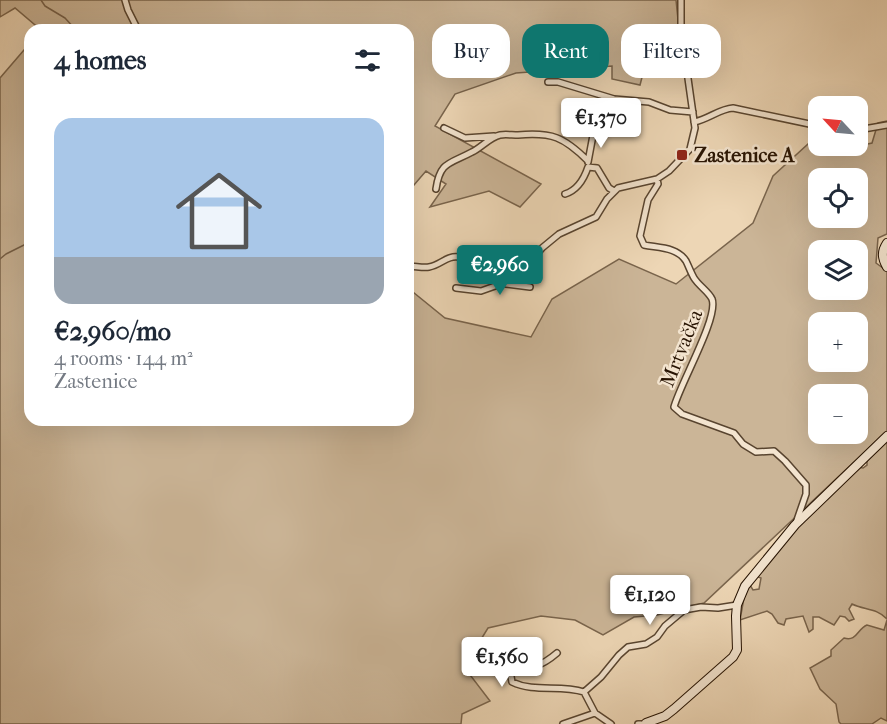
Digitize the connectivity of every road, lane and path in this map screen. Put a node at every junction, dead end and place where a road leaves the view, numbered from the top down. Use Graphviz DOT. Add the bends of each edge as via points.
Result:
graph roads {
  1 [pos="125,0"];
  2 [pos="681,0"];
  3 [pos="135,24"];
  4 [pos="548,82"];
  5 [pos="693,112"];
  6 [pos="694,122"];
  7 [pos="808,124"];
  8 [pos="887,125"];
  9 [pos="444,128"];
  10 [pos="868,128"];
  11 [pos="594,130"];
  12 [pos="499,135"];
  13 [pos="588,164"];
  14 [pos="657,179"];
  15 [pos="436,189"];
  16 [pos="614,191"];
  17 [pos="565,194"];
  18 [pos="887,243"];
  19 [pos="414,266"];
  20 [pos="887,267"];
  21 [pos="506,284"];
  22 [pos="498,285"];
  23 [pos="530,287"];
  24 [pos="456,288"];
  25 [pos="887,436"];
  26 [pos="795,525"];
  27 [pos="737,604"];
  28 [pos="520,647"];
  29 [pos="557,653"];
  30 [pos="512,666"];
  31 [pos="584,692"];
  32 [pos="595,714"];
  33 [pos="563,724"];
  34 [pos="611,724"];
  35 [pos="644,724"];
  1 -- 3 [label="street"];
  2 -- 5 [label="street" via="681,29"];
  4 -- 5 [label="street" via="614,99"];
  5 -- 6 [label="street"];
  6 -- 7 [label="street" via="733,108"];
  6 -- 14 [label="street" via="690,149"];
  8 -- 10 [label="street"];
  9 -- 12 [label="street" via="465,138"];
  11 -- 13 [label="street"];
  12 -- 13 [label="street" via="552,135 562,139"];
  12 -- 15 [label="street" via="443,166"];
  13 -- 16 [label="street" via="597,168"];
  13 -- 17 [label="street" via="575,190"];
  14 -- 16 [label="street"];
  14 -- 26 [label="street, Mrtvačka" via="640,236 644,245 672,250 684,259 711,298 714,309 674,407 682,414 734,433 756,452 774,452 785,461 806,485"];
  16 -- 21 [label="street" via="596,217 559,234"];
  18 -- 20 [label="main road" via="882,258"];
  19 -- 22 [label="street" via="427,267 459,257"];
  21 -- 22 [label="street"];
  21 -- 23 [label="street"];
  22 -- 24 [label="street" via="481,291"];
  25 -- 26 [label="main road"];
  26 -- 27 [label="main road" via="750,579"];
  27 -- 31 [label="street" via="684,610 657,637 628,647"];
  27 -- 35 [label="main road" via="737,650 733,657 665,716"];
  28 -- 30 [label="street"];
  29 -- 30 [label="street" via="529,668"];
  30 -- 31 [label="street" via="511,680 516,684"];
  31 -- 32 [label="street"];
  32 -- 33 [label="street"];
  32 -- 34 [label="street"];
}
